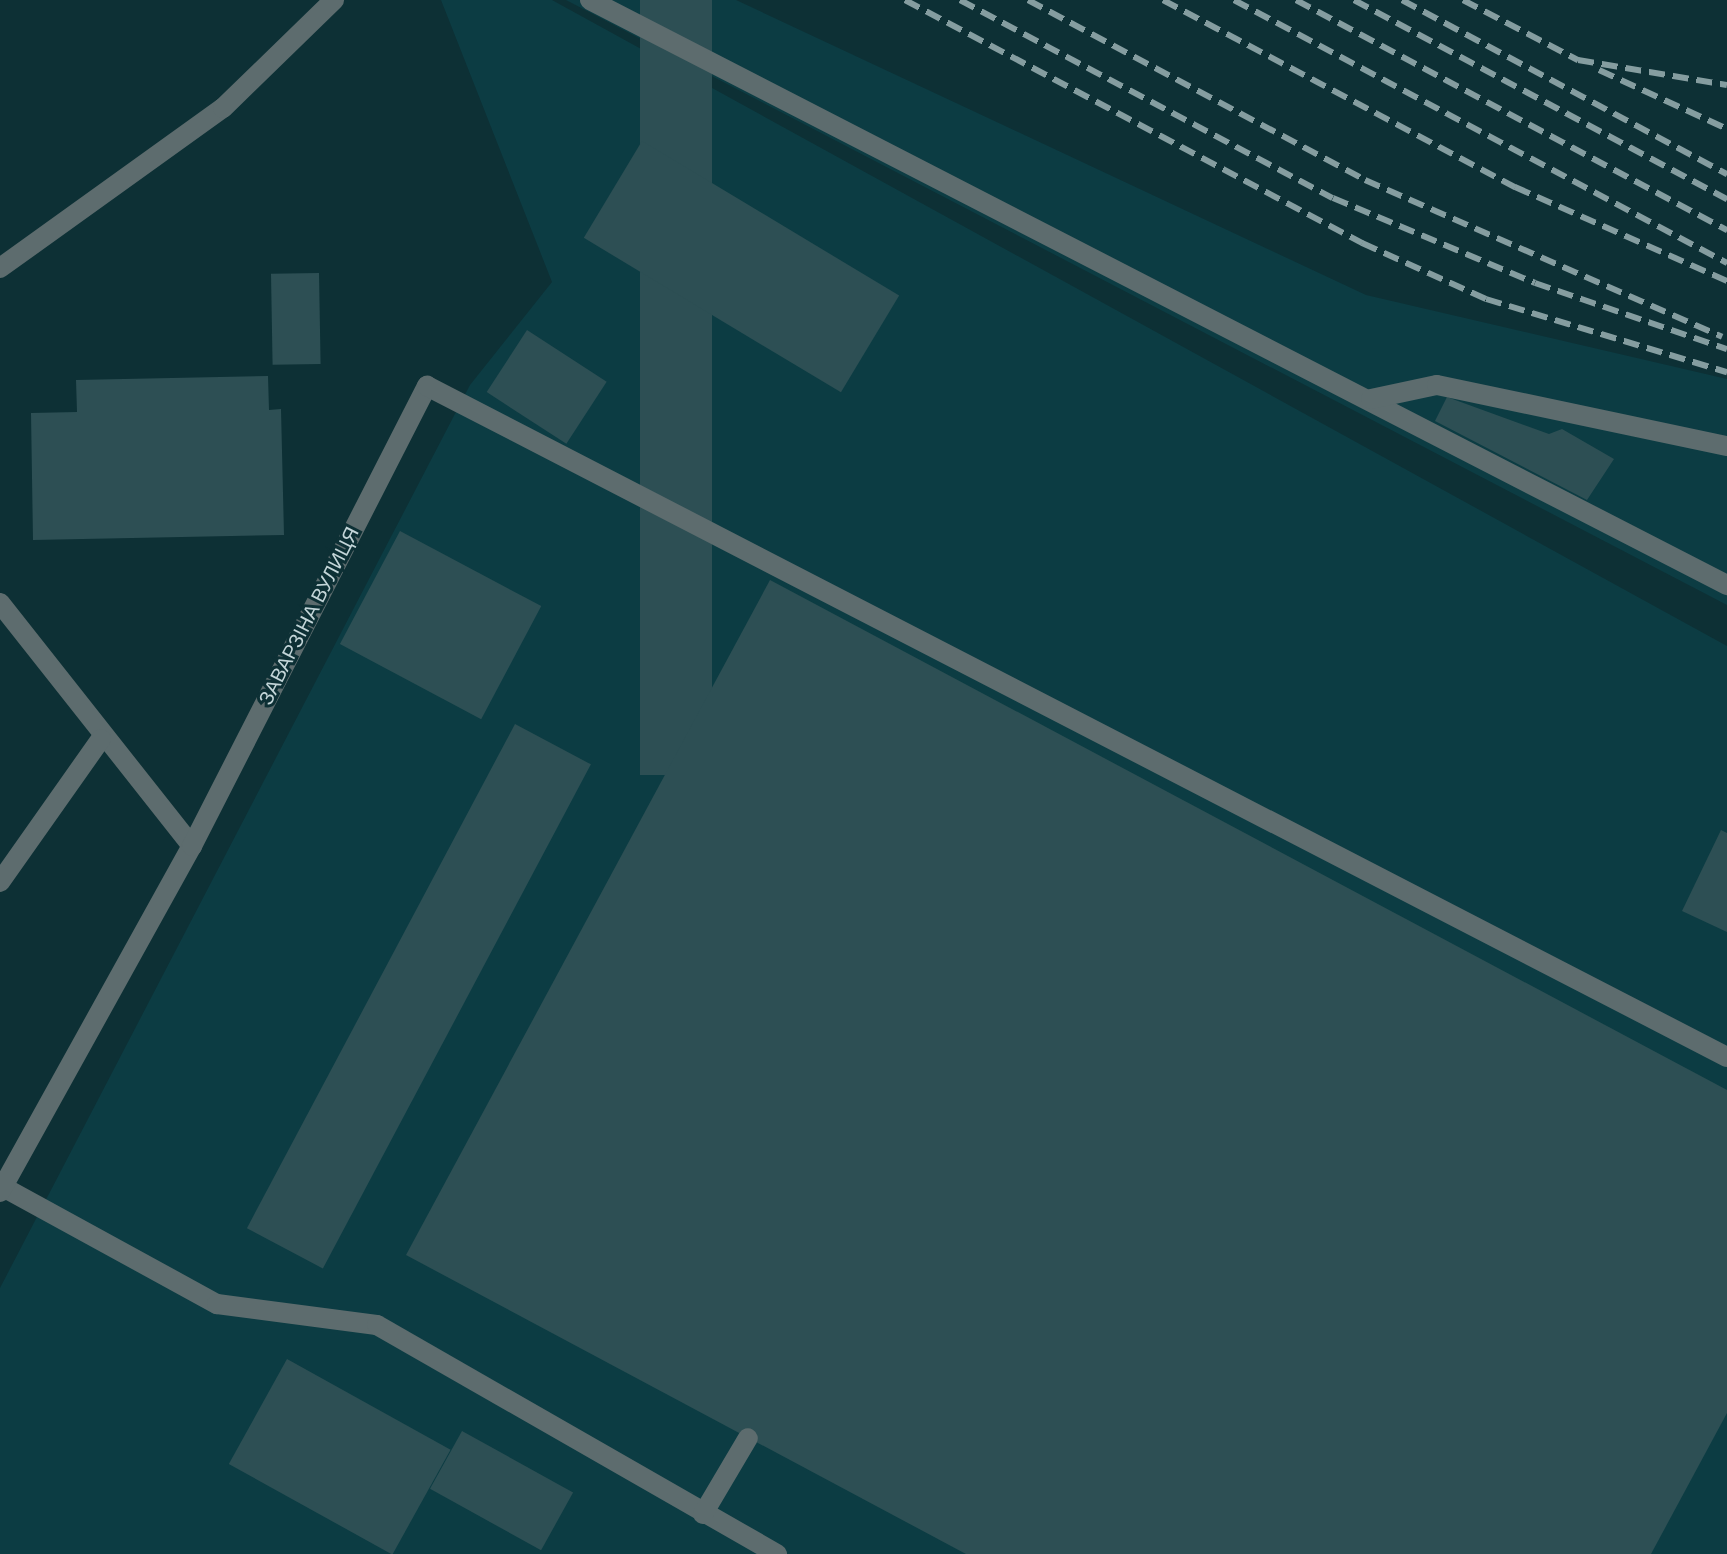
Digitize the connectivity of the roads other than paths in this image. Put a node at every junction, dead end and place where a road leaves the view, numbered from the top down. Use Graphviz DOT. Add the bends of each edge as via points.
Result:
graph roads {
  1 [pos="334,0"];
  2 [pos="590,0"];
  3 [pos="0,268"];
  4 [pos="1371,399"];
  5 [pos="1727,446"];
  6 [pos="1727,585"];
  7 [pos="0,603"];
  8 [pos="101,739"];
  9 [pos="192,846"];
  10 [pos="0,882"];
  11 [pos="1727,1057"];
  12 [pos="1,1189"];
  13 [pos="748,1438"];
  14 [pos="703,1514"];
  15 [pos="777,1554"];
  1 -- 3 [label="lane" via="223,108"];
  2 -- 4 [label="lane"];
  4 -- 5 [label="lane" via="1437,385"];
  4 -- 6 [label="lane"];
  7 -- 8 [label="lane"];
  8 -- 9 [label="lane"];
  8 -- 10 [label="lane"];
  9 -- 11 [label="lane, ЗАВАРЗІНА ВУЛИЦЯ" via="427,386"];
  9 -- 12 [label="lane, ЗАВАРЗІНА ВУЛИЦЯ"];
  12 -- 14 [label="lane" via="217,1304 377,1325"];
  13 -- 14 [label="lane"];
  14 -- 15 [label="lane"];
}
